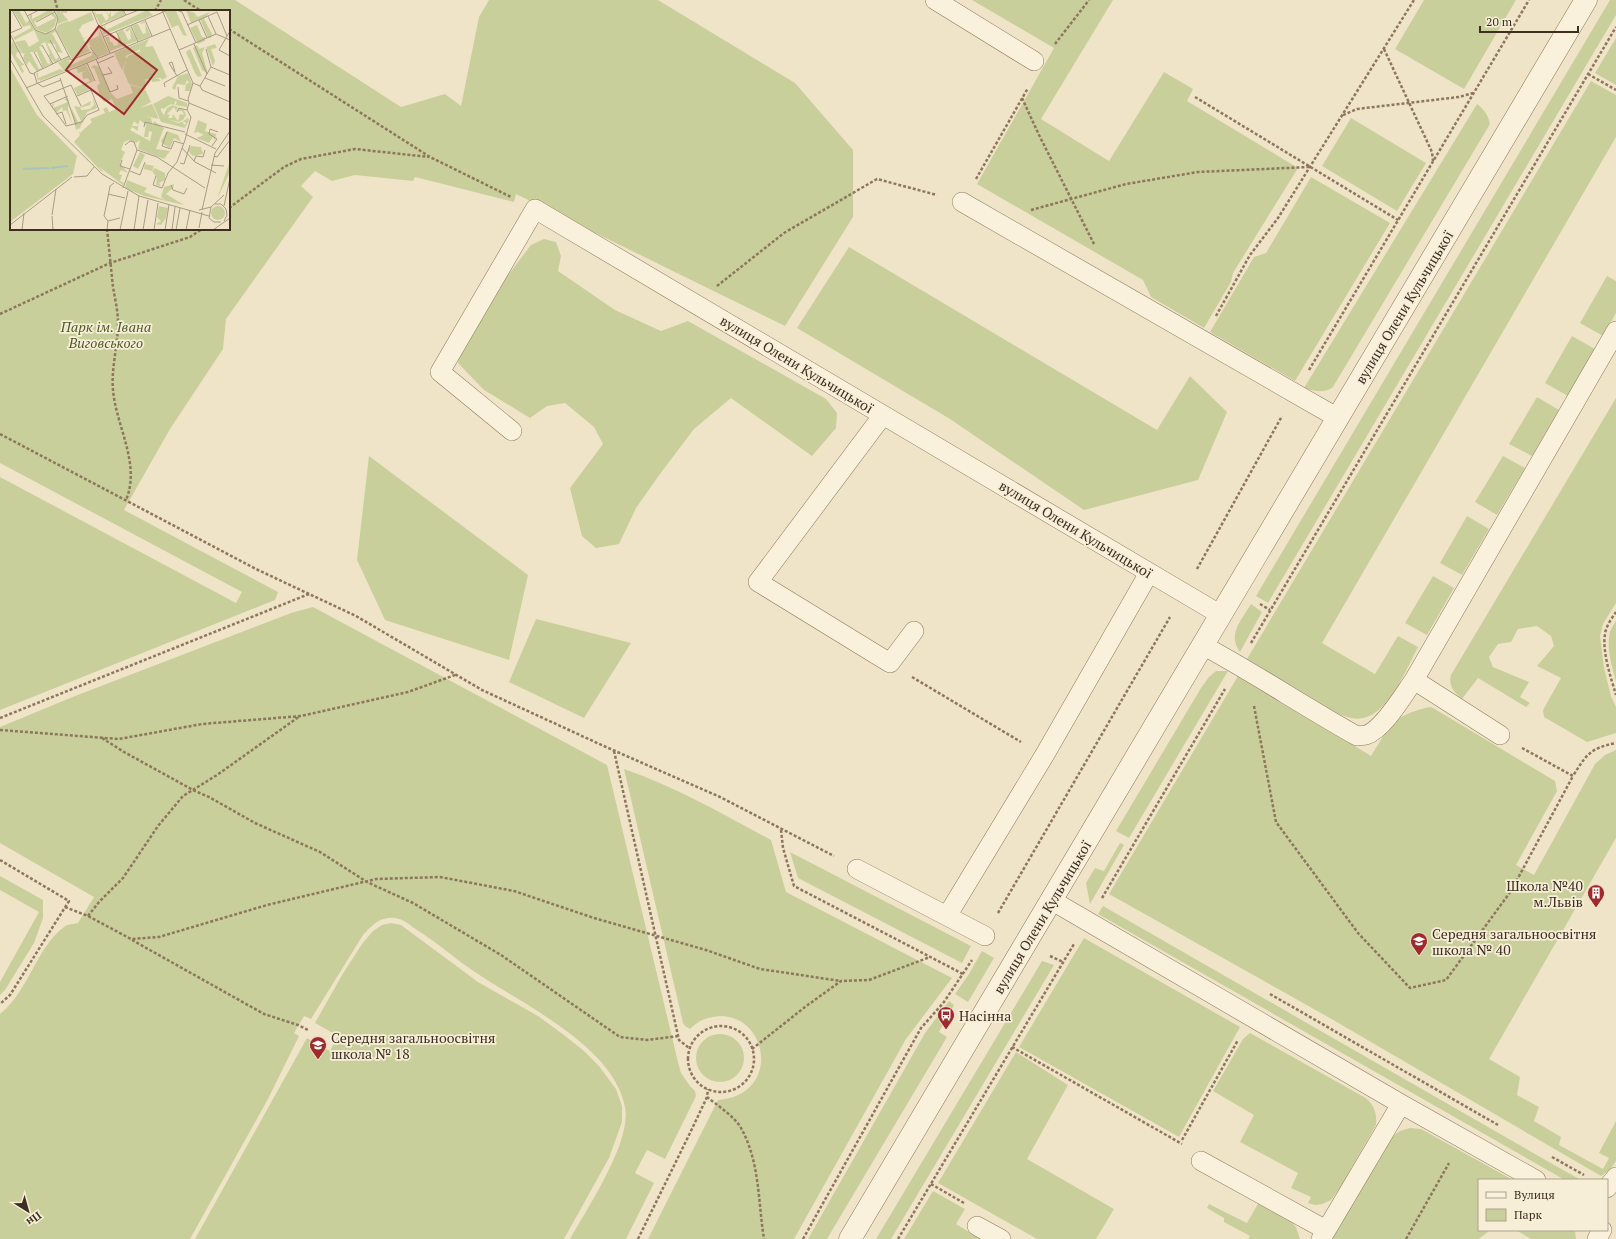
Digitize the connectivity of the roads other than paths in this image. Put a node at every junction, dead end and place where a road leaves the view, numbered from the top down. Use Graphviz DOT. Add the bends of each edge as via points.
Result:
graph roads {
  1 [pos="935,0"];
  2 [pos="1586,0"];
  3 [pos="1037,63"];
  4 [pos="962,202"];
  5 [pos="1616,331"];
  6 [pos="883,415"];
  7 [pos="1338,418"];
  8 [pos="512,430"];
  9 [pos="1149,573"];
  10 [pos="1221,615"];
  11 [pos="914,631"];
  12 [pos="1204,646"];
  13 [pos="1414,680"];
  14 [pos="1500,735"];
  15 [pos="857,869"];
  16 [pos="1051,900"];
  17 [pos="947,916"];
  18 [pos="985,936"];
  19 [pos="1401,1104"];
  20 [pos="1201,1161"];
  21 [pos="1616,1177"];
  22 [pos="1534,1179"];
  23 [pos="1608,1187"];
  24 [pos="977,1226"];
  25 [pos="1323,1234"];
  26 [pos="850,1239"];
  27 [pos="1001,1239"];
  1 -- 3 [label="lane"];
  2 -- 7 [label="street, вулиця Олени Кульчицької"];
  4 -- 7 [label="lane"];
  5 -- 13 [label="lane"];
  6 -- 8 [label="lane, вулиця Олени Кульчицької" via="535,209 440,372"];
  6 -- 9 [label="lane, вулиця Олени Кульчицької"];
  6 -- 11 [label="lane" via="758,582 890,663"];
  7 -- 10 [label="street, вулиця Олени Кульчицької"];
  9 -- 10 [label="lane, вулиця Олени Кульчицької"];
  9 -- 17 [label="lane" via="1044,756"];
  10 -- 12 [label="street, вулиця Олени Кульчицької"];
  12 -- 13 [label="lane" via="1357,736 1367,735 1376,729"];
  12 -- 16 [label="street, вулиця Олени Кульчицької"];
  13 -- 14 [label="lane"];
  15 -- 17 [label="lane"];
  16 -- 19 [label="lane"];
  16 -- 26 [label="street, вулиця Олени Кульчицької"];
  17 -- 18 [label="lane"];
  19 -- 22 [label="lane"];
  19 -- 25 [label="lane"];
  20 -- 25 [label="lane"];
  21 -- 23 [label="lane"];
  24 -- 27 [label="lane"];
}
